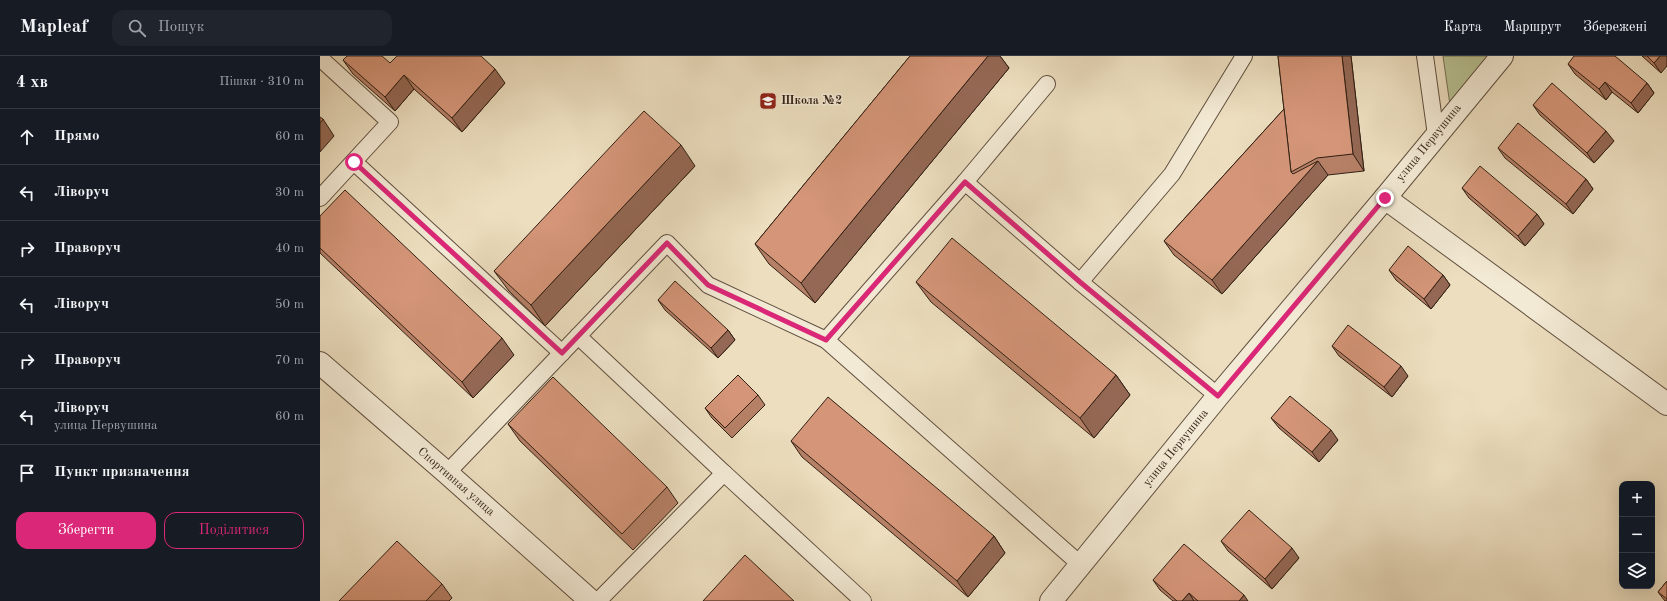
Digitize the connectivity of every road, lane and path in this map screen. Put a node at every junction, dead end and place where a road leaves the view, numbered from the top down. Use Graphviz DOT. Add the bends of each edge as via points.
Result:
graph roads {
  1 [pos="1244,56"];
  2 [pos="1425,56"];
  3 [pos="1502,56"];
  4 [pos="320,58"];
  5 [pos="1047,84"];
  6 [pos="1436,135"];
  7 [pos="354,162"];
  8 [pos="965,182"];
  9 [pos="320,198"];
  10 [pos="1385,198"];
  11 [pos="1080,282"];
  12 [pos="578,336"];
  13 [pos="826,340"];
  14 [pos="562,353"];
  15 [pos="320,364"];
  16 [pos="1218,396"];
  17 [pos="1667,404"];
  18 [pos="447,473"];
  19 [pos="724,473"];
  20 [pos="1081,564"];
  21 [pos="1062,597"];
  22 [pos="591,601"];
  23 [pos="598,601"];
  24 [pos="863,601"];
  1 -- 11 [label="lane" via="1172,174"];
  2 -- 6 [label="lane"];
  3 -- 6 [label="street, улица Первушина"];
  4 -- 7 [label="lane" via="390,122"];
  5 -- 8 [label="lane"];
  6 -- 10 [label="street, улица Первушина"];
  7 -- 9 [label="lane"];
  7 -- 14 [label="lane"];
  8 -- 11 [label="lane"];
  8 -- 13 [label="lane"];
  10 -- 16 [label="street, улица Первушина"];
  10 -- 17 [label="street"];
  11 -- 16 [label="lane"];
  12 -- 13 [label="lane" via="667,243 708,285"];
  12 -- 14 [label="lane"];
  12 -- 19 [label="lane"];
  13 -- 20 [label="lane"];
  14 -- 18 [label="lane"];
  15 -- 18 [label="street, Спортивная улица"];
  16 -- 20 [label="street, улица Первушина"];
  18 -- 22 [label="street, Спортивная улица"];
  19 -- 23 [label="lane"];
  19 -- 24 [label="lane"];
  20 -- 21 [label="street, улица Первушина"];
}
